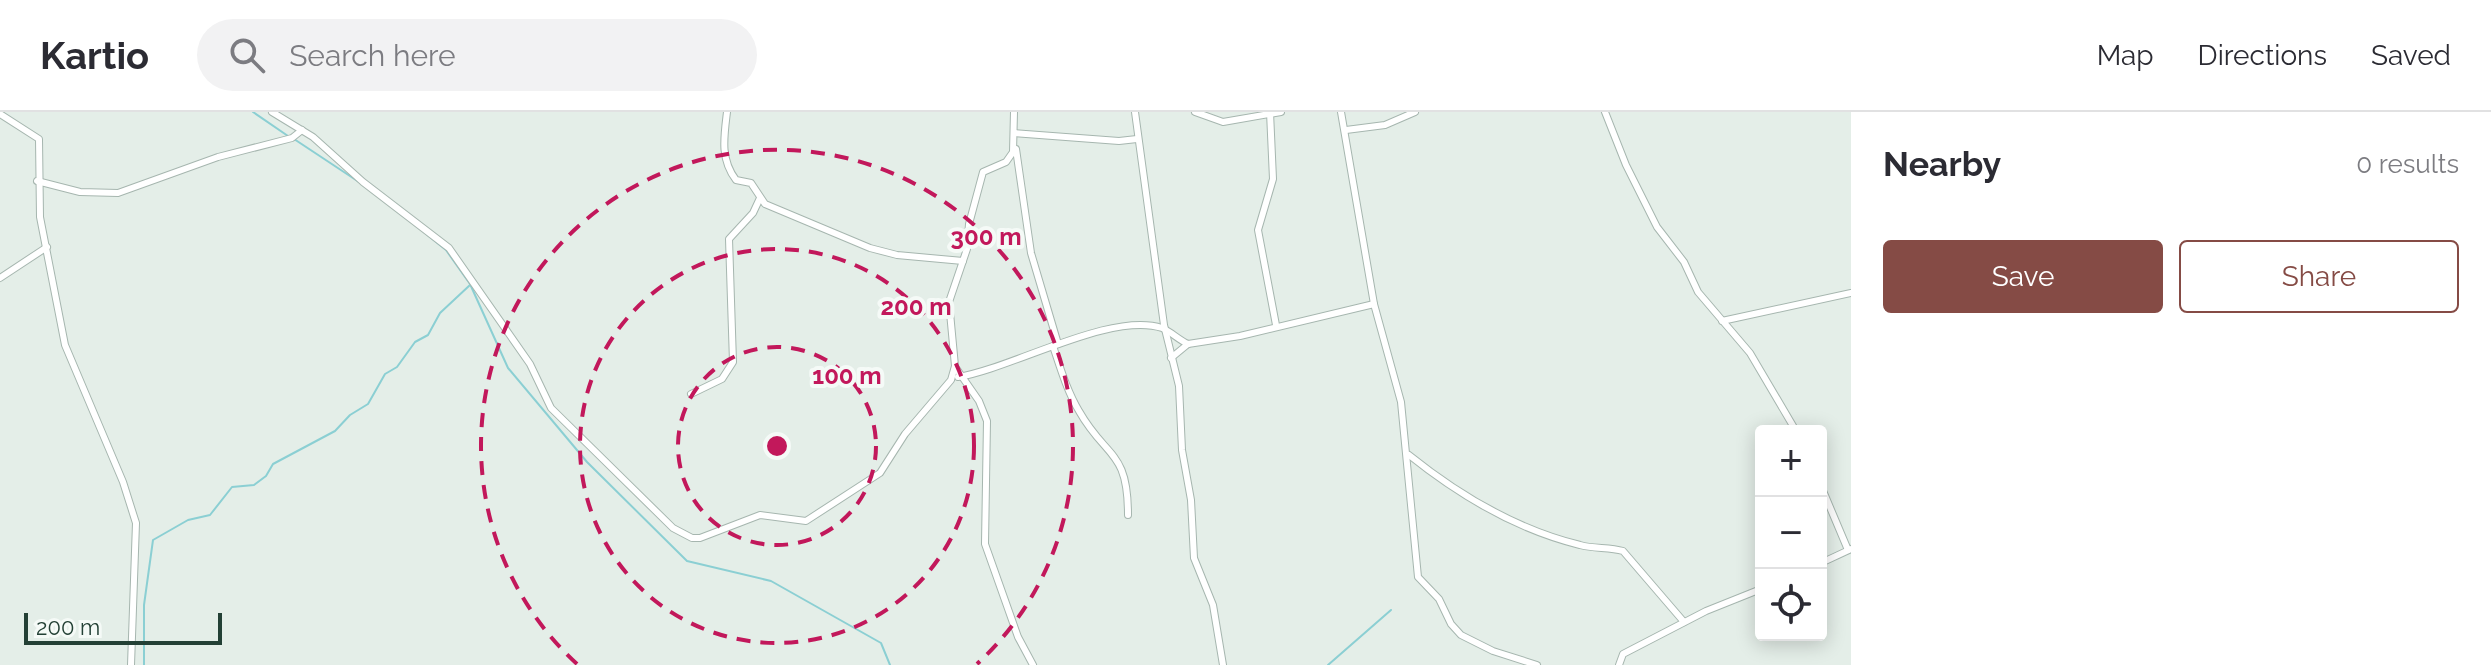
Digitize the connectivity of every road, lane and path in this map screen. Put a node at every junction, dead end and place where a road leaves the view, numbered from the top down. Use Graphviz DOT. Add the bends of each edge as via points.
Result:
graph roads {
  1 [pos="272,112"];
  2 [pos="727,112"];
  3 [pos="1014,112"];
  4 [pos="1135,112"];
  5 [pos="1195,112"];
  6 [pos="1281,112"];
  7 [pos="1341,112"];
  8 [pos="1415,112"];
  9 [pos="1605,112"];
  10 [pos="0,114"];
  11 [pos="1270,114"];
  12 [pos="302,130"];
  13 [pos="1346,130"];
  14 [pos="1014,133"];
  15 [pos="1137,139"];
  16 [pos="1015,146"];
  17 [pos="37,181"];
  18 [pos="760,198"];
  19 [pos="47,247"];
  20 [pos="963,261"];
  21 [pos="0,278"];
  22 [pos="1851,293"];
  23 [pos="1374,304"];
  24 [pos="1721,321"];
  25 [pos="1276,325"];
  26 [pos="1165,329"];
  27 [pos="1188,344"];
  28 [pos="1056,345"];
  29 [pos="1171,358"];
  30 [pos="955,366"];
  31 [pos="961,377"];
  32 [pos="951,380"];
  33 [pos="691,394"];
  34 [pos="1792,425"];
  35 [pos="1408,454"];
  36 [pos="1826,497"];
  37 [pos="1128,515"];
  38 [pos="1850,549"];
  39 [pos="1827,560"];
  40 [pos="1755,592"];
  41 [pos="1684,622"];
  42 [pos="131,665"];
  43 [pos="1033,665"];
  44 [pos="1223,665"];
  45 [pos="1537,665"];
  46 [pos="1619,665"];
  1 -- 12 [label="street"];
  2 -- 18 [label="street" via="723,146 731,173 736,180 751,183"];
  3 -- 14 [label="street"];
  4 -- 15 [label="street"];
  5 -- 11 [label="street" via="1223,122"];
  6 -- 11 [label="street"];
  7 -- 13 [label="street"];
  8 -- 13 [label="street" via="1385,125"];
  9 -- 24 [label="street" via="1639,195"];
  10 -- 17 [label="street" via="39,139"];
  11 -- 25 [label="street" via="1273,179 1258,230"];
  12 -- 17 [label="street" via="292,138 218,157 118,193 80,192"];
  12 -- 32 [label="street" via="449,248 530,364 551,408 673,528 692,538 707,538 760,515 801,522 816,517 880,473"];
  13 -- 23 [label="street"];
  14 -- 15 [label="street"];
  14 -- 16 [label="street"];
  15 -- 26 [label="street"];
  16 -- 20 [label="street" via="1006,162 983,172"];
  16 -- 28 [label="street" via="1031,253"];
  17 -- 19 [label="street"];
  18 -- 20 [label="street" via="881,252"];
  18 -- 33 [label="street" via="729,239 733,362 722,379"];
  19 -- 21 [label="street"];
  19 -- 42 [label="street" via="72,368 136,523"];
  20 -- 30 [label="street" via="949,302"];
  22 -- 24 [label="street"];
  23 -- 25 [label="street"];
  23 -- 35 [label="street" via="1397,380"];
  24 -- 34 [label="street" via="1750,353"];
  25 -- 27 [label="street"];
  26 -- 27 [label="street"];
  26 -- 28 [label="street" via="1086,334"];
  26 -- 29 [label="street"];
  27 -- 29 [label="street"];
  28 -- 31 [label="street"];
  28 -- 37 [label="street" via="1078,411 1120,464"];
  29 -- 44 [label="street" via="1179,386 1194,558 1213,605"];
  30 -- 31 [label="street"];
  30 -- 32 [label="street"];
  31 -- 32 [label="street"];
  31 -- 43 [label="street" via="987,421 987,554"];
  35 -- 41 [label="street" via="1501,516 1577,545 1623,551"];
  35 -- 45 [label="street" via="1421,583 1439,599 1461,635"];
  36 -- 38 [label="street"];
  38 -- 39 [label="street"];
  40 -- 41 [label="street"];
  41 -- 46 [label="street" via="1623,654"];
}
